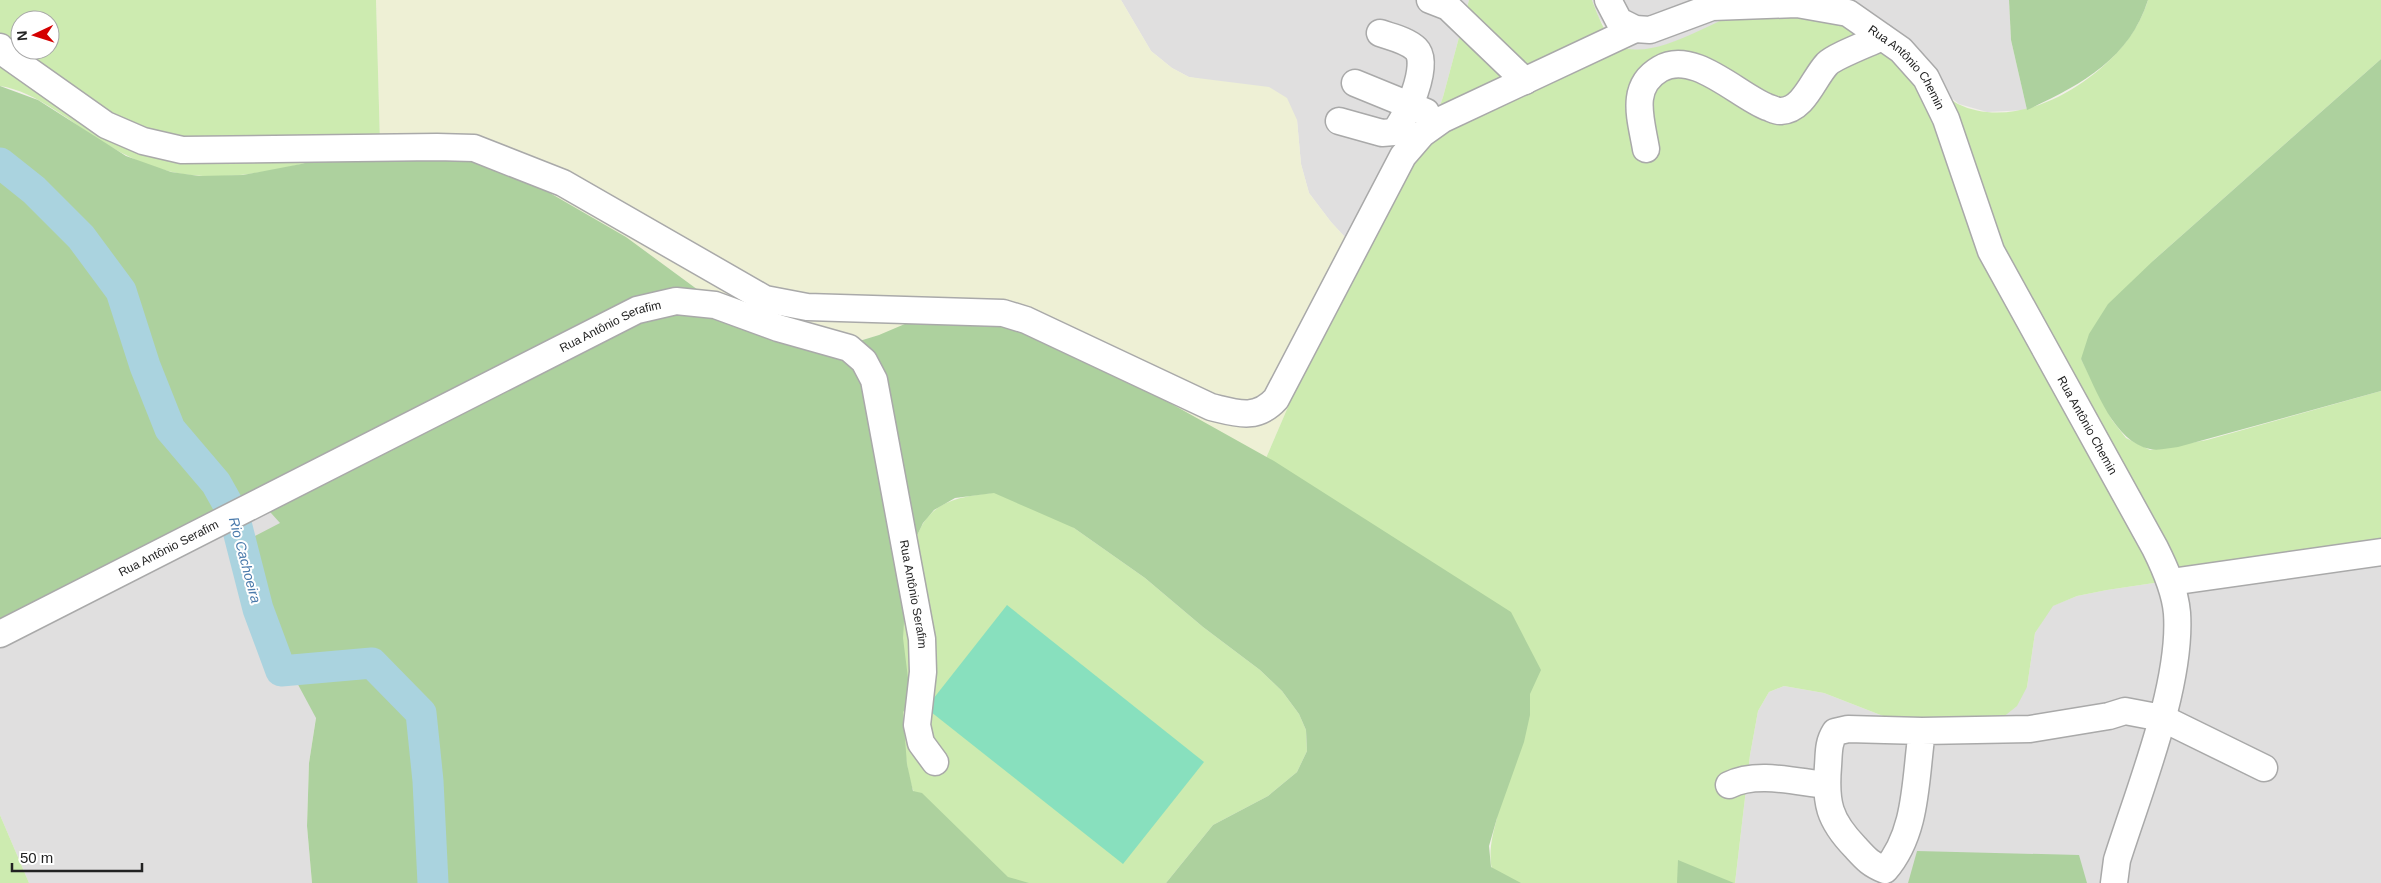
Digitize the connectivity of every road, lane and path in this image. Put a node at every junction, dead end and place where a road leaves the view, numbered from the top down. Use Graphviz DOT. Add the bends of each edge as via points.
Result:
graph roads {
  1 [pos="1430,0"];
  2 [pos="1608,0"];
  3 [pos="1852,7"];
  4 [pos="1636,30"];
  5 [pos="1380,33"];
  6 [pos="1882,37"];
  7 [pos="0,47"];
  8 [pos="1525,81"];
  9 [pos="1355,83"];
  10 [pos="1410,105"];
  11 [pos="1443,119"];
  12 [pos="1339,121"];
  13 [pos="1646,148"];
  14 [pos="2381,552"];
  15 [pos="2170,582"];
  16 [pos="0,634"];
  17 [pos="2162,718"];
  18 [pos="1922,731"];
  19 [pos="935,762"];
  20 [pos="2264,768"];
  21 [pos="1729,785"];
  22 [pos="1826,785"];
  23 [pos="2114,883"];
  1 -- 8 [label="street" via="1448,7"];
  2 -- 4 [label="street" via="1619,21"];
  3 -- 4 [label="street, Rua Antônio Chemin" via="1797,4 1712,7 1650,30"];
  3 -- 6 [label="street, Rua Antônio Chemin"];
  4 -- 8 [label="street, Rua Antônio Chemin"];
  5 -- 10 [label="street" via="1407,43 1419,54 1420,74"];
  6 -- 13 [label="street" via="1829,62 1797,107 1780,112 1762,105 1700,68 1677,65 1662,68 1646,79 1640,89"];
  6 -- 15 [label="street, Rua Antônio Chemin" via="1901,50 1926,78 1946,119 1991,251 2156,548"];
  7 -- 11 [label="street, Rua Antônio Chemin" via="106,125 143,141 182,150 474,148 563,183 766,299 807,307 1003,313 1026,320 1211,406 1254,414 1268,409 1276,399 1403,156 1422,134"];
  8 -- 11 [label="street, Rua Antônio Chemin"];
  9 -- 10 [label="street"];
  10 -- 11 [label="street"];
  10 -- 12 [label="street" via="1394,132 1382,133"];
  14 -- 15 [label="street"];
  15 -- 17 [label="street, Rua Antônio Chemin" via="2177,612 2176,652"];
  16 -- 19 [label="street, Rua Antônio Serafim" via="637,310 676,301 715,305 778,328 849,348 864,361 874,380 922,639 923,672 917,725 921,744"];
  17 -- 18 [label="street" via="2125,711 2030,729"];
  17 -- 20 [label="street"];
  17 -- 23 [label="street, Rua Antônio Chemin" via="2117,860"];
  18 -- 22 [label="street" via="1848,729 1835,732 1829,742"];
  18 -- 22 [label="street" via="1910,825 1897,856 1885,870 1871,864 1838,829"];
  21 -- 22 [label="street" via="1755,777"];
}
